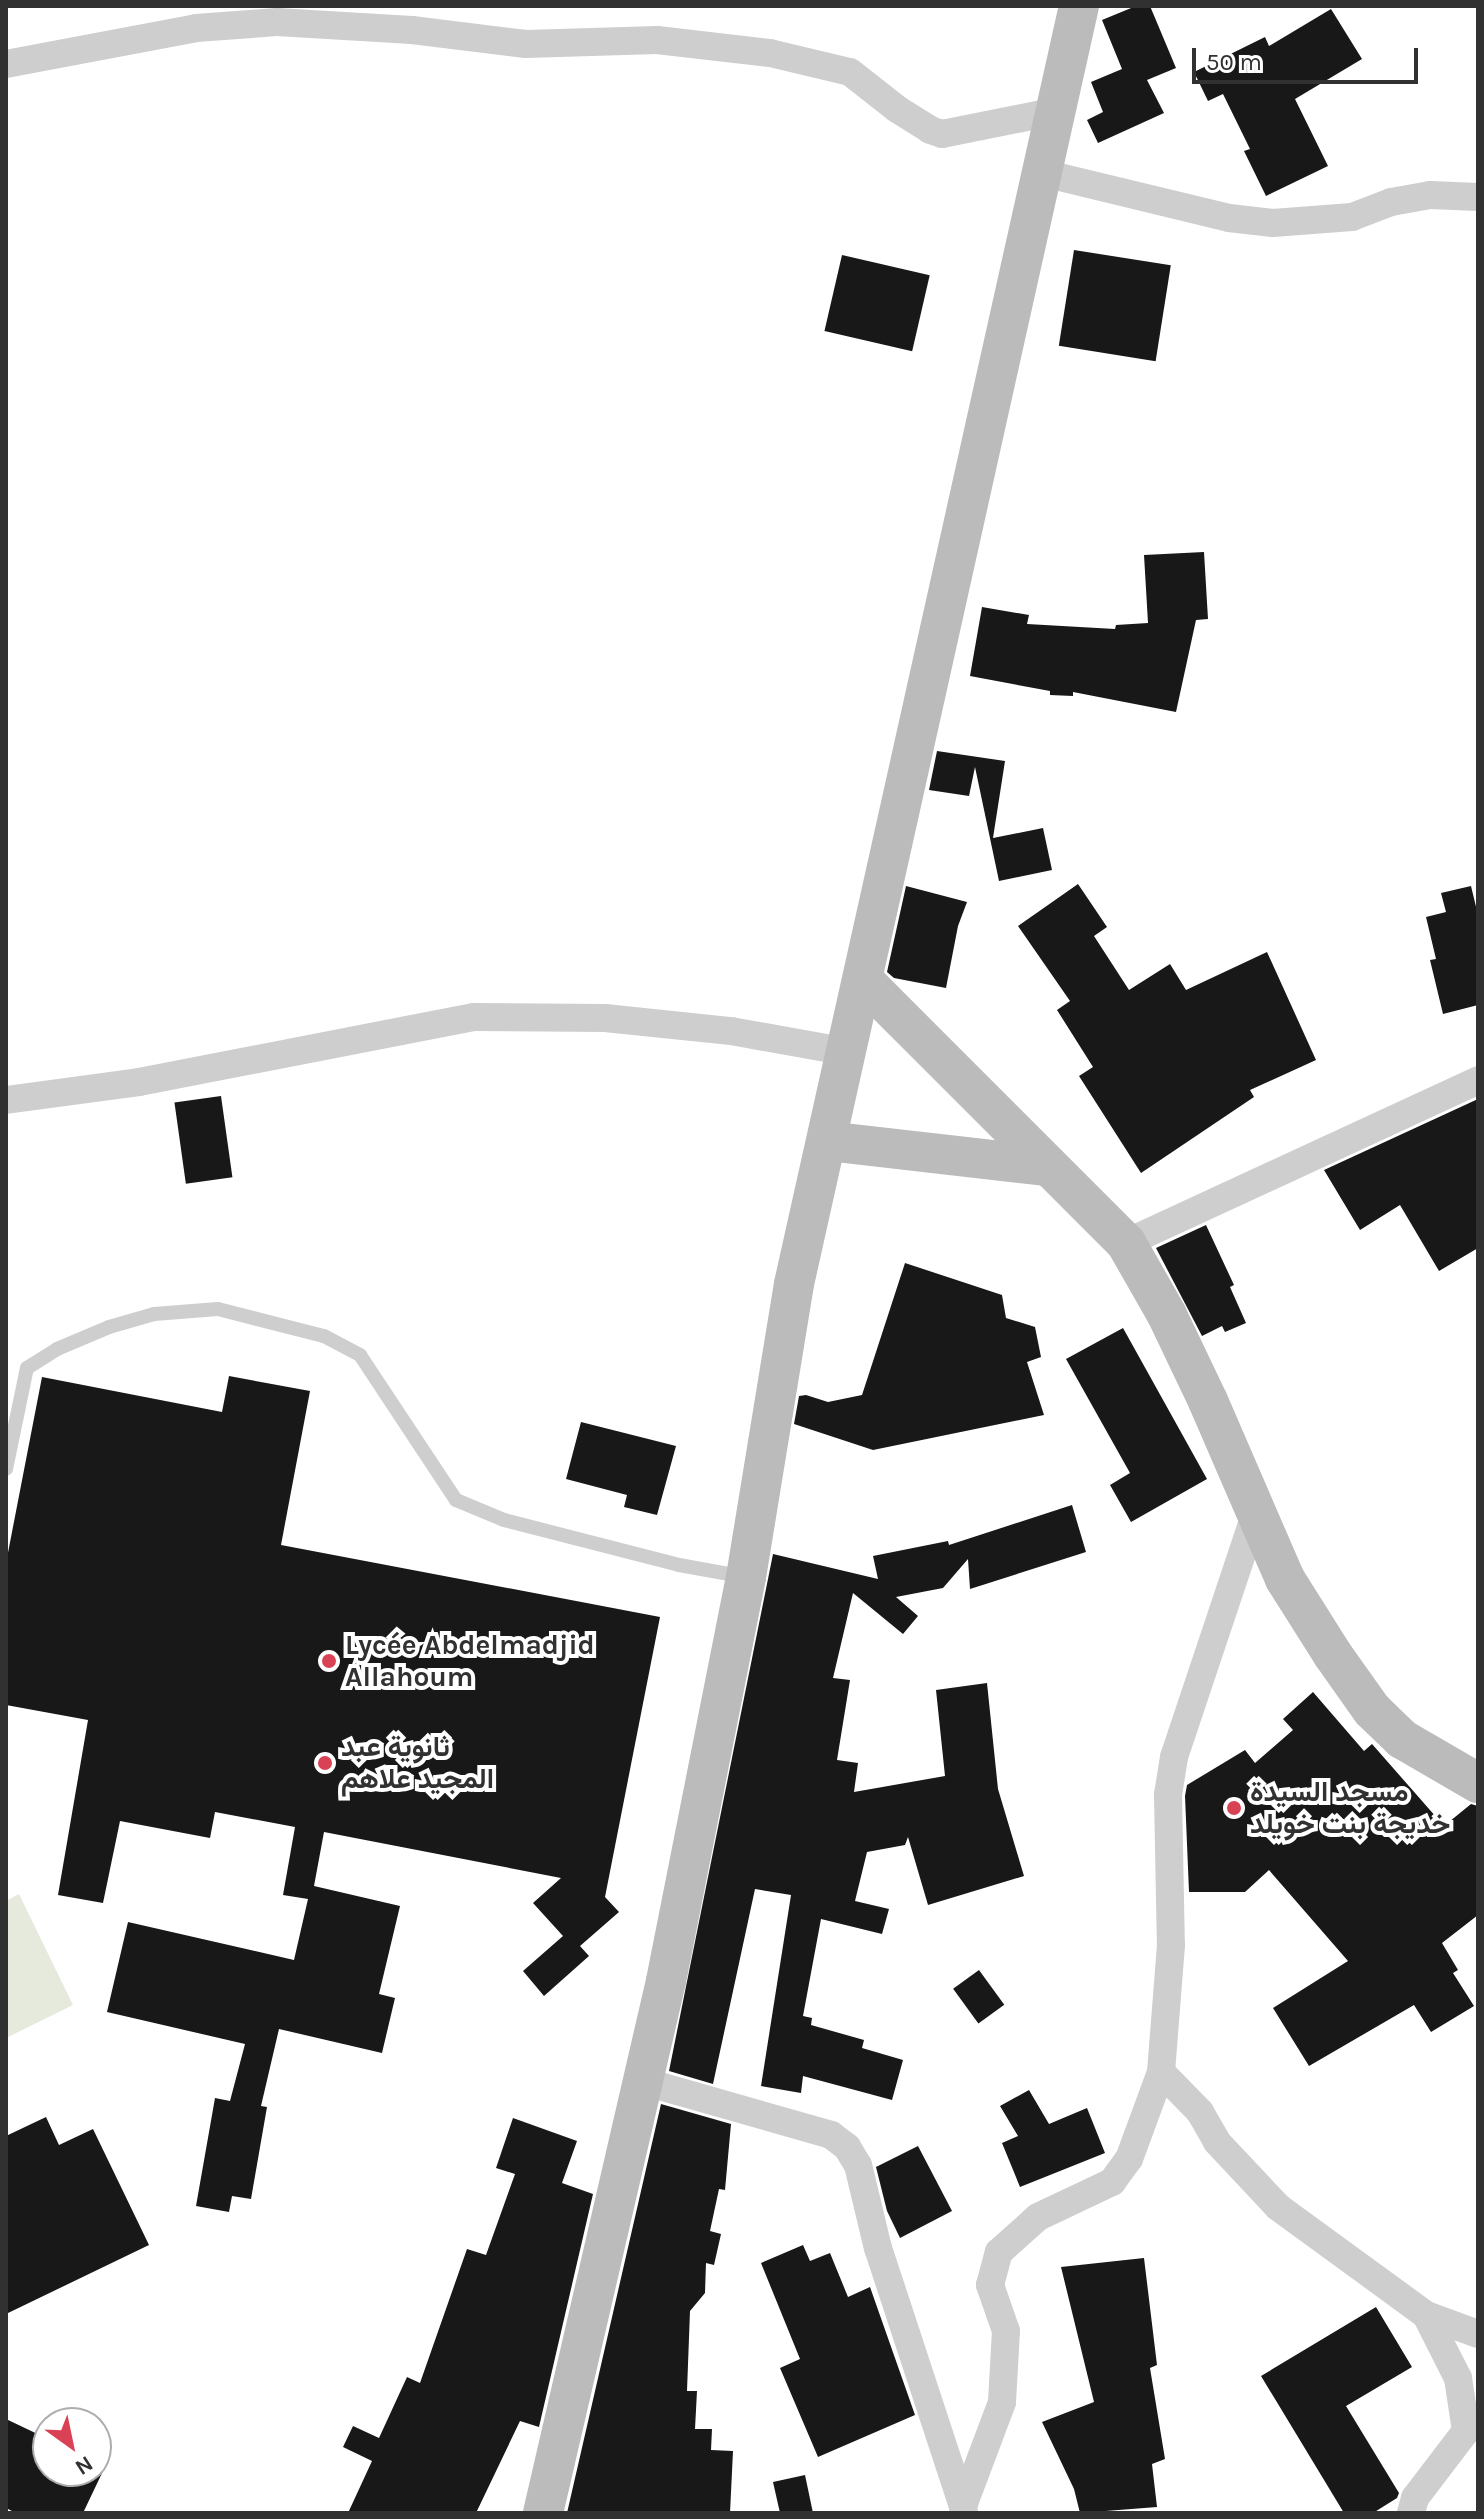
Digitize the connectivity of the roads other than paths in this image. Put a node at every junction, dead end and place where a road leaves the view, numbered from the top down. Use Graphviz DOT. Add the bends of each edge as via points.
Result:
graph roads {
  1 [pos="1079,6"];
  2 [pos="6,64"];
  3 [pos="1057,111"];
  4 [pos="1043,173"];
  5 [pos="1478,197"];
  6 [pos="864,981"];
  7 [pos="848,1052"];
  8 [pos="1478,1080"];
  9 [pos="6,1100"];
  10 [pos="827,1141"];
  11 [pos="1048,1166"];
  12 [pos="1126,1243"];
  13 [pos="6,1469"];
  14 [pos="1256,1512"];
  15 [pos="746,1577"];
  16 [pos="1478,1783"];
  17 [pos="1161,2072"];
  18 [pos="642,2081"];
  19 [pos="1426,2315"];
  20 [pos="1478,2334"];
  21 [pos="1472,2425"];
  22 [pos="964,2510"];
  23 [pos="543,2513"];
  24 [pos="1411,2513"];
  1 -- 3 [label="main road"];
  2 -- 3 [label="street" via="196,28 277,22 526,44 657,40 770,53 850,72 908,116 942,134"];
  3 -- 4 [label="main road"];
  4 -- 5 [label="street" via="1229,218 1273,223 1352,217 1430,195"];
  4 -- 6 [label="main road"];
  6 -- 7 [label="main road"];
  6 -- 11 [label="main road"];
  7 -- 9 [label="street" via="731,1031 605,1018 474,1017 139,1082"];
  7 -- 10 [label="main road"];
  8 -- 12 [label="street"];
  10 -- 11 [label="main road"];
  10 -- 15 [label="main road" via="794,1284"];
  11 -- 12 [label="main road"];
  12 -- 14 [label="main road" via="1167,1315"];
  13 -- 15 [label="lane" via="27,1368 109,1327 154,1314 218,1309 324,1336 360,1355 456,1500 504,1520"];
  14 -- 16 [label="main road" via="1285,1579 1372,1710 1402,1739"];
  14 -- 17 [label="street" via="1174,1757 1168,1795 1171,1945"];
  15 -- 18 [label="main road"];
  17 -- 19 [label="street" via="1278,2207"];
  17 -- 22 [label="street" via="1129,2159 1112,2182 1038,2217 999,2252 990,2285 1006,2331 1002,2402"];
  18 -- 22 [label="street" via="831,2135 847,2147 858,2165 878,2248"];
  18 -- 23 [label="main road"];
  19 -- 20 [label="street"];
  19 -- 21 [label="street" via="1458,2378"];
  21 -- 24 [label="street" via="1415,2498"];
}
